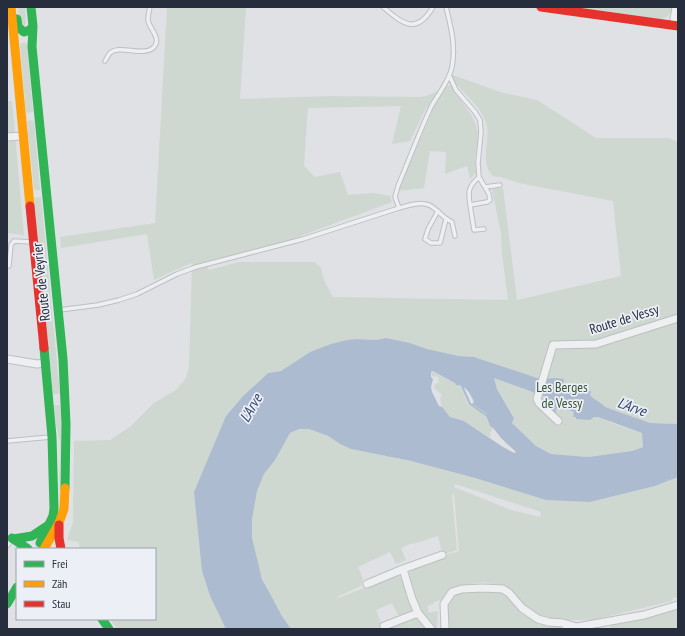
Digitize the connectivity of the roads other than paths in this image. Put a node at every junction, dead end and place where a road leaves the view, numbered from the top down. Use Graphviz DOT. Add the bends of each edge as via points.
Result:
graph roads {
  1 [pos="11,7"];
  2 [pos="16,7"];
  3 [pos="31,7"];
  4 [pos="150,7"];
  5 [pos="383,7"];
  6 [pos="433,7"];
  7 [pos="446,7"];
  8 [pos="541,7"];
  9 [pos="676,7"];
  10 [pos="34,26"];
  11 [pos="676,26"];
  12 [pos="105,61"];
  13 [pos="450,77"];
  14 [pos="39,117"];
  15 [pos="23,119"];
  16 [pos="24,136"];
  17 [pos="7,137"];
  18 [pos="479,177"];
  19 [pos="500,185"];
  20 [pos="485,187"];
  21 [pos="470,205"];
  22 [pos="399,208"];
  23 [pos="438,211"];
  24 [pos="446,219"];
  25 [pos="484,229"];
  26 [pos="455,236"];
  27 [pos="34,242"];
  28 [pos="9,266"];
  29 [pos="58,310"];
  30 [pos="678,318"];
  31 [pos="7,359"];
  32 [pos="45,363"];
  33 [pos="65,397"];
  34 [pos="49,399"];
  35 [pos="558,421"];
  36 [pos="52,437"];
  37 [pos="7,441"];
  38 [pos="59,523"];
  39 [pos="50,524"];
  40 [pos="10,537"];
  41 [pos="7,546"];
  42 [pos="26,548"];
  43 [pos="38,548"];
  44 [pos="45,548"];
  45 [pos="61,548"];
  46 [pos="442,554"];
  47 [pos="403,569"];
  48 [pos="367,584"];
  49 [pos="16,589"];
  50 [pos="7,604"];
  51 [pos="678,605"];
  52 [pos="418,613"];
  53 [pos="103,620"];
  54 [pos="384,626"];
  55 [pos="577,626"];
  56 [pos="109,629"];
  57 [pos="431,629"];
  58 [pos="445,629"];
  59 [pos="566,629"];
  1 -- 15 [label="main road, Route de Veyrier"];
  2 -- 10 [label="main road" via="20,31 27,32"];
  3 -- 10 [label="main road, Route de Veyrier"];
  4 -- 12 [label="lane" via="148,20 157,40 152,49 117,50"];
  5 -- 6 [label="lane" via="404,23 412,24 424,19"];
  7 -- 13 [label="lane" via="453,42"];
  8 -- 11 [label="main road"];
  9 -- 11 [label="street"];
  10 -- 14 [label="main road, Route de Veyrier" via="32,47"];
  13 -- 18 [label="lane" via="456,90 480,122"];
  13 -- 22 [label="lane" via="431,108 398,186 395,197"];
  14 -- 15 [label="main road" via="27,116"];
  14 -- 29 [label="main road, Route de Veyrier"];
  15 -- 16 [label="main road, Route de Veyrier"];
  16 -- 17 [label="street"];
  16 -- 27 [label="main road, Route de Veyrier"];
  18 -- 20 [label="lane"];
  18 -- 21 [label="lane" via="470,187"];
  19 -- 20 [label="lane"];
  20 -- 21 [label="lane" via="489,201"];
  21 -- 25 [label="lane" via="474,230"];
  22 -- 23 [label="lane" via="424,204"];
  22 -- 29 [label="lane" via="303,239 196,267 119,300"];
  23 -- 24 [label="lane"];
  23 -- 24 [label="lane" via="425,239 431,243 440,243"];
  24 -- 26 [label="lane" via="452,222"];
  27 -- 28 [label="lane" via="14,241 11,245"];
  27 -- 32 [label="main road, Route de Veyrier"];
  29 -- 33 [label="main road, Route de Veyrier"];
  30 -- 35 [label="street, Route de Vessy" via="596,344 553,345 537,398"];
  31 -- 32 [label="street"];
  32 -- 34 [label="main road, Route de Veyrier"];
  33 -- 34 [label="main road" via="60,400"];
  33 -- 38 [label="main road, Route de Veyrier" via="65,489 64,509"];
  34 -- 36 [label="main road, Route de Veyrier"];
  36 -- 37 [label="lane"];
  36 -- 39 [label="main road, Route de Veyrier" via="54,503"];
  38 -- 44 [label="main road, Route de Veyrier"];
  38 -- 45 [label="main road"];
  39 -- 40 [label="main road" via="35,535"];
  39 -- 43 [label="main road, Route de Veyrier"];
  40 -- 41 [label="lane"];
  40 -- 42 [label="main road"];
  46 -- 47 [label="street"];
  47 -- 48 [label="street"];
  47 -- 52 [label="street"];
  49 -- 50 [label="main road"];
  51 -- 55 [label="street" via="644,615"];
  52 -- 54 [label="street"];
  52 -- 57 [label="street"];
  53 -- 56 [label="main road"];
  55 -- 58 [label="street" via="538,619 522,608 503,589 483,588 452,592 444,604"];
  55 -- 59 [label="street"];
}
